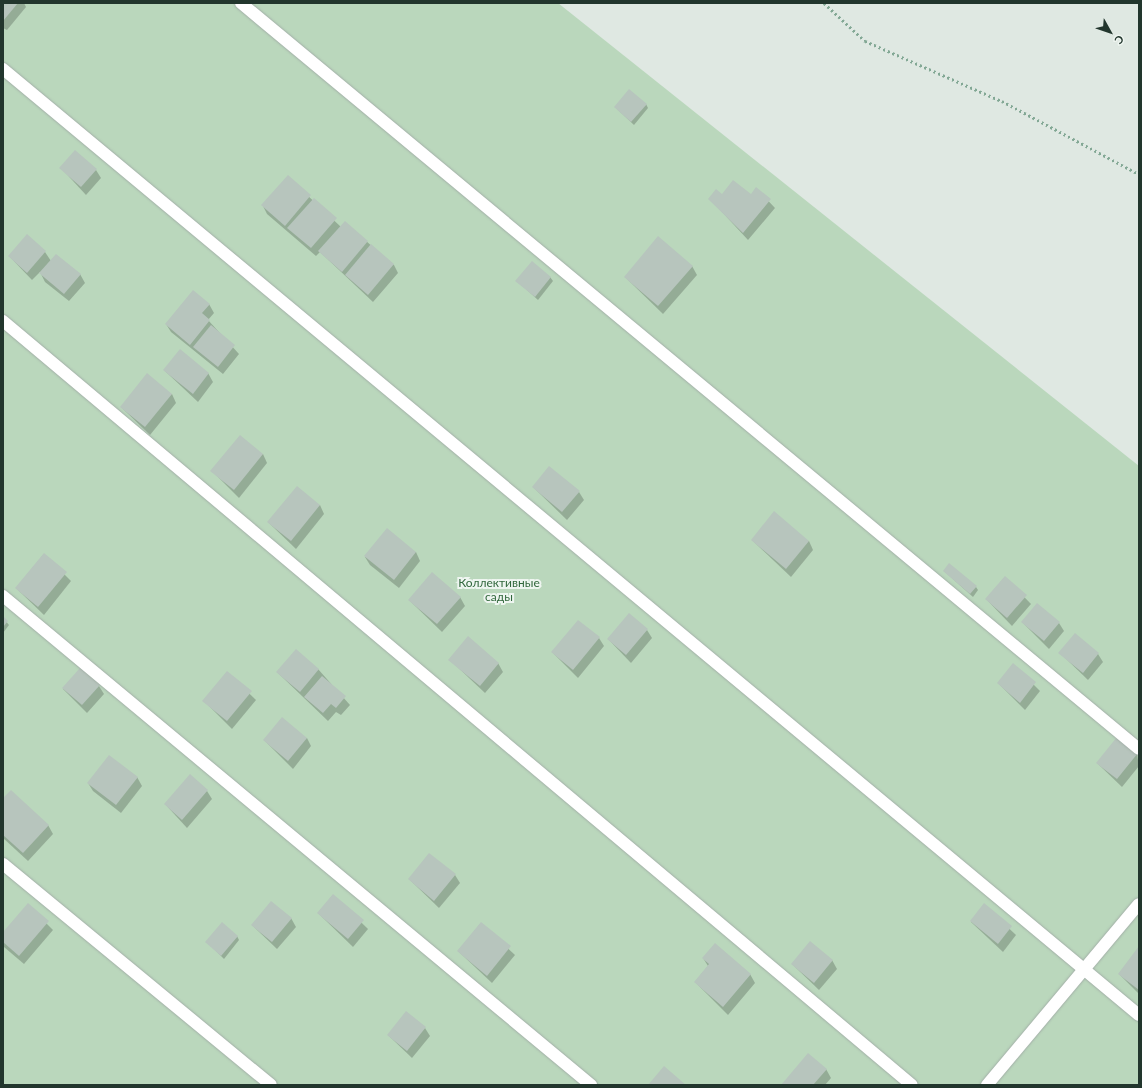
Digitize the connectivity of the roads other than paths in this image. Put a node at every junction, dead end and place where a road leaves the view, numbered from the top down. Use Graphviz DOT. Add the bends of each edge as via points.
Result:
graph roads {
  1 [pos="242,3"];
  2 [pos="3,69"];
  3 [pos="3,321"];
  4 [pos="3,596"];
  5 [pos="1139,750"];
  6 [pos="3,864"];
  7 [pos="1139,904"];
  8 [pos="1082,970"];
  9 [pos="1139,1015"];
  10 [pos="271,1085"];
  11 [pos="591,1085"];
  12 [pos="912,1085"];
  13 [pos="987,1085"];
  1 -- 5 [label="street"];
  2 -- 8 [label="street"];
  3 -- 12 [label="street"];
  4 -- 11 [label="street"];
  6 -- 10 [label="street"];
  7 -- 8 [label="street"];
  8 -- 9 [label="street"];
  8 -- 13 [label="street"];
}
